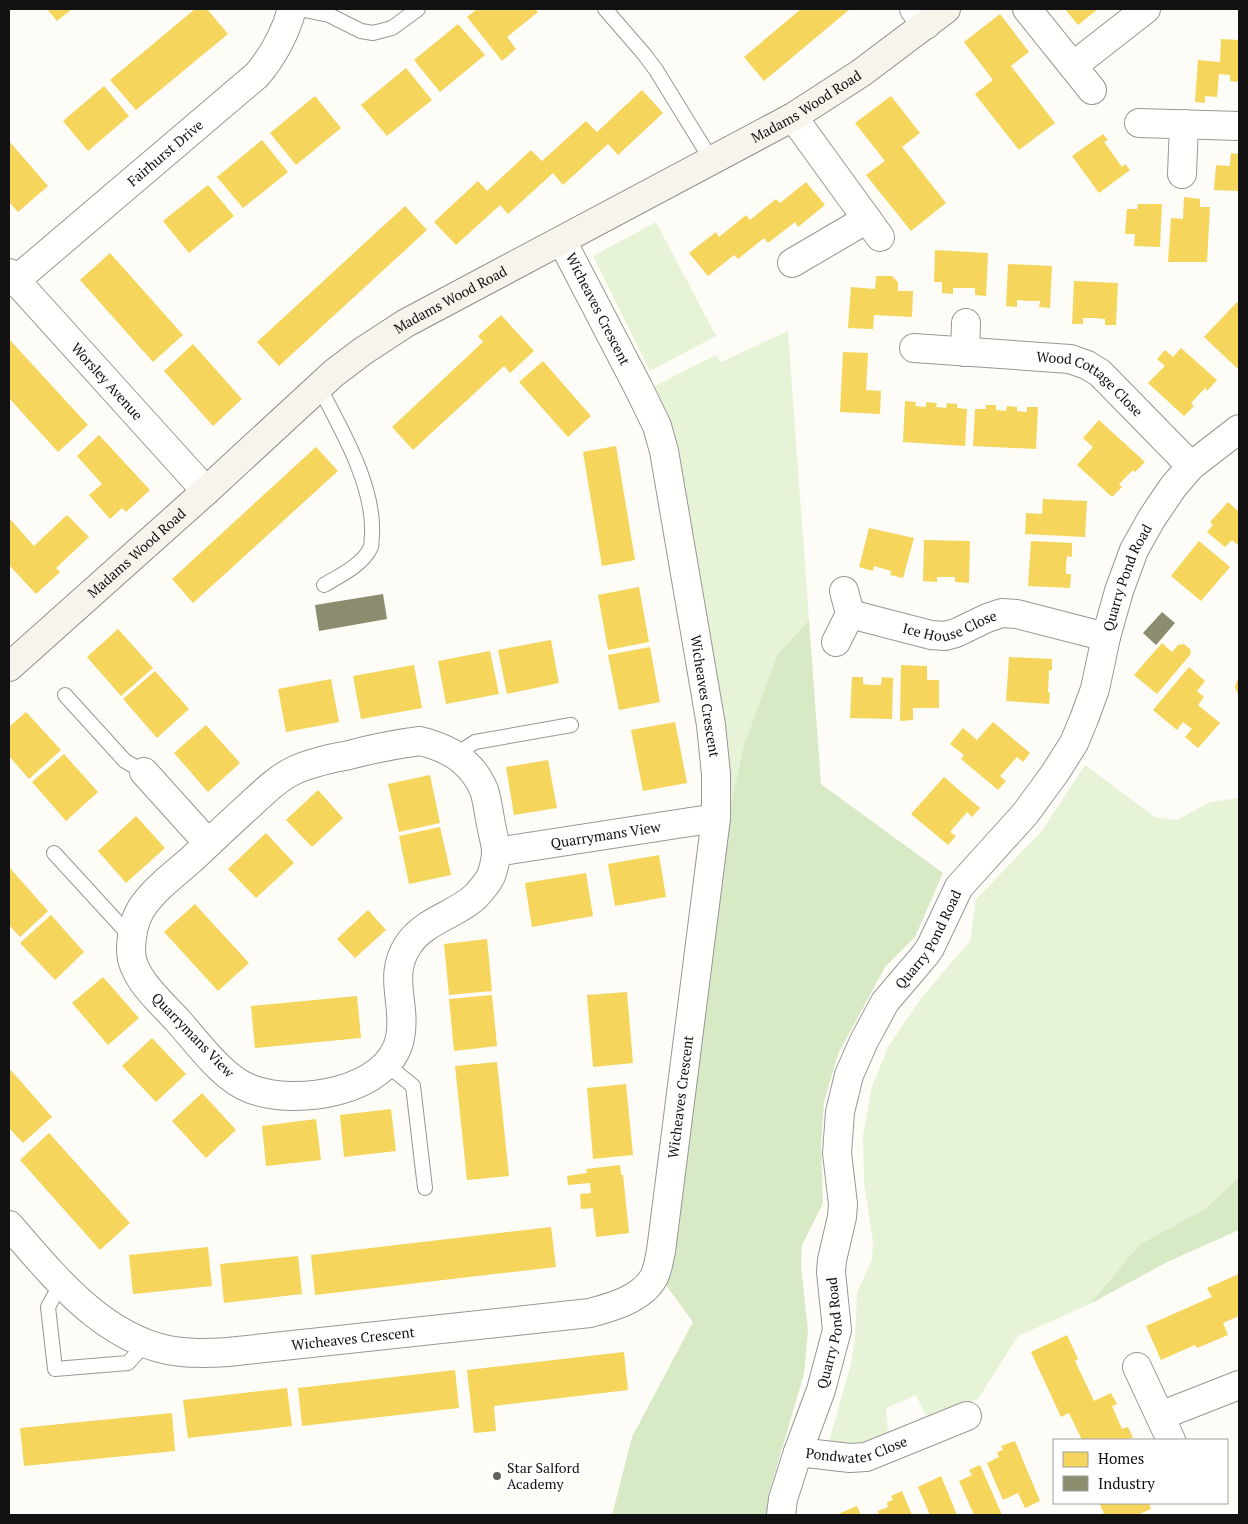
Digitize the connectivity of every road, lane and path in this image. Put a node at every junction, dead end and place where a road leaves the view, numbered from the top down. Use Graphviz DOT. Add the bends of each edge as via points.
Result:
graph roads {
  1 [pos="292,9"];
  2 [pos="299,9"];
  3 [pos="418,9"];
  4 [pos="605,9"];
  5 [pos="1027,9"];
  6 [pos="1146,9"];
  7 [pos="929,14"];
  8 [pos="1073,66"];
  9 [pos="1092,90"];
  10 [pos="793,118"];
  11 [pos="1140,123"];
  12 [pos="1184,124"];
  13 [pos="1239,126"];
  14 [pos="712,162"];
  15 [pos="1182,174"];
  16 [pos="562,241"];
  17 [pos="792,263"];
  18 [pos="12,276"];
  19 [pos="966,323"];
  20 [pos="914,348"];
  21 [pos="966,352"];
  22 [pos="319,387"];
  23 [pos="1239,429"];
  24 [pos="1191,466"];
  25 [pos="206,491"];
  26 [pos="324,585"];
  27 [pos="1106,637"];
  28 [pos="836,642"];
  29 [pos="11,661"];
  30 [pos="65,695"];
  31 [pos="571,724"];
  32 [pos="455,755"];
  33 [pos="144,772"];
  34 [pos="716,818"];
  35 [pos="208,843"];
  36 [pos="496,852"];
  37 [pos="54,853"];
  38 [pos="132,938"];
  39 [pos="386,1064"];
  40 [pos="425,1188"];
  41 [pos="9,1225"];
  42 [pos="61,1283"];
  43 [pos="146,1343"];
  44 [pos="1137,1367"];
  45 [pos="1239,1385"];
  46 [pos="967,1416"];
  47 [pos="1160,1416"];
  48 [pos="1171,1439"];
  49 [pos="798,1452"];
  50 [pos="781,1515"];
  1 -- 18 [label="street, Fairhurst Drive" via="280,43 257,75"];
  2 -- 3 [label="lane" via="329,16 373,33 392,28"];
  4 -- 14 [label="lane" via="656,70"];
  5 -- 8 [label="street"];
  6 -- 8 [label="street"];
  7 -- 10 [label="street, Madams Wood Road" via="861,73"];
  8 -- 9 [label="street"];
  10 -- 14 [label="street, Madams Wood Road"];
  10 -- 17 [label="street" via="873,228"];
  11 -- 12 [label="street"];
  12 -- 13 [label="street"];
  12 -- 15 [label="street"];
  14 -- 16 [label="street, Madams Wood Road"];
  16 -- 22 [label="street, Madams Wood Road" via="406,323 362,351"];
  16 -- 34 [label="street, Wicheaves Crescent" via="638,387 664,451 711,725"];
  18 -- 25 [label="street, Worsley Avenue"];
  19 -- 21 [label="street"];
  20 -- 21 [label="street, Wood Cottage Close"];
  21 -- 24 [label="street, Wood Cottage Close" via="1070,359 1086,365 1100,374"];
  22 -- 25 [label="street, Madams Wood Road"];
  22 -- 26 [label="lane" via="362,475 373,522 371,547 355,567"];
  23 -- 24 [label="street, Quarry Pond Road"];
  24 -- 27 [label="street, Quarry Pond Road" via="1134,550"];
  25 -- 29 [label="street, Madams Wood Road"];
  27 -- 28 [label="street, Ice House Close" via="1002,613 956,633 931,635 847,602"];
  27 -- 49 [label="street, Quarry Pond Road" via="1095,689 1074,743 1025,814 959,887 925,955 885,1002 849,1075 840,1112 837,1153 842,1217 831,1272 837,1330 821,1390"];
  30 -- 33 [label="lane" via="125,761"];
  31 -- 32 [label="lane" via="475,742"];
  32 -- 35 [label="street, Quarrymans View" via="420,740 310,763 275,783"];
  32 -- 36 [label="street, Quarrymans View" via="465,762 484,791"];
  33 -- 35 [label="street"];
  34 -- 36 [label="street, Quarrymans View"];
  34 -- 43 [label="street, Wicheaves Crescent" via="661,1251 653,1279 641,1291 627,1300 590,1313 238,1351 191,1353"];
  35 -- 38 [label="street, Quarrymans View" via="150,898 140,912"];
  36 -- 39 [label="street, Quarrymans View" via="492,876 476,895 425,928 410,941 400,957 397,976 400,1038"];
  37 -- 38 [label="lane"];
  38 -- 39 [label="street, Quarrymans View" via="131,955 148,988 219,1066 248,1088 287,1096 326,1093 368,1079"];
  39 -- 40 [label="lane" via="413,1086"];
  41 -- 42 [label="street, Wicheaves Crescent"];
  42 -- 43 [label="street, Wicheaves Crescent" via="100,1318"];
  42 -- 43 [label="lane" via="48,1307 55,1369 128,1362"];
  44 -- 47 [label="street"];
  45 -- 47 [label="street"];
  46 -- 49 [label="street, Pondwater Close" via="910,1426 866,1457"];
  47 -- 48 [label="street"];
  49 -- 50 [label="street, Quarry Pond Road"];
}
